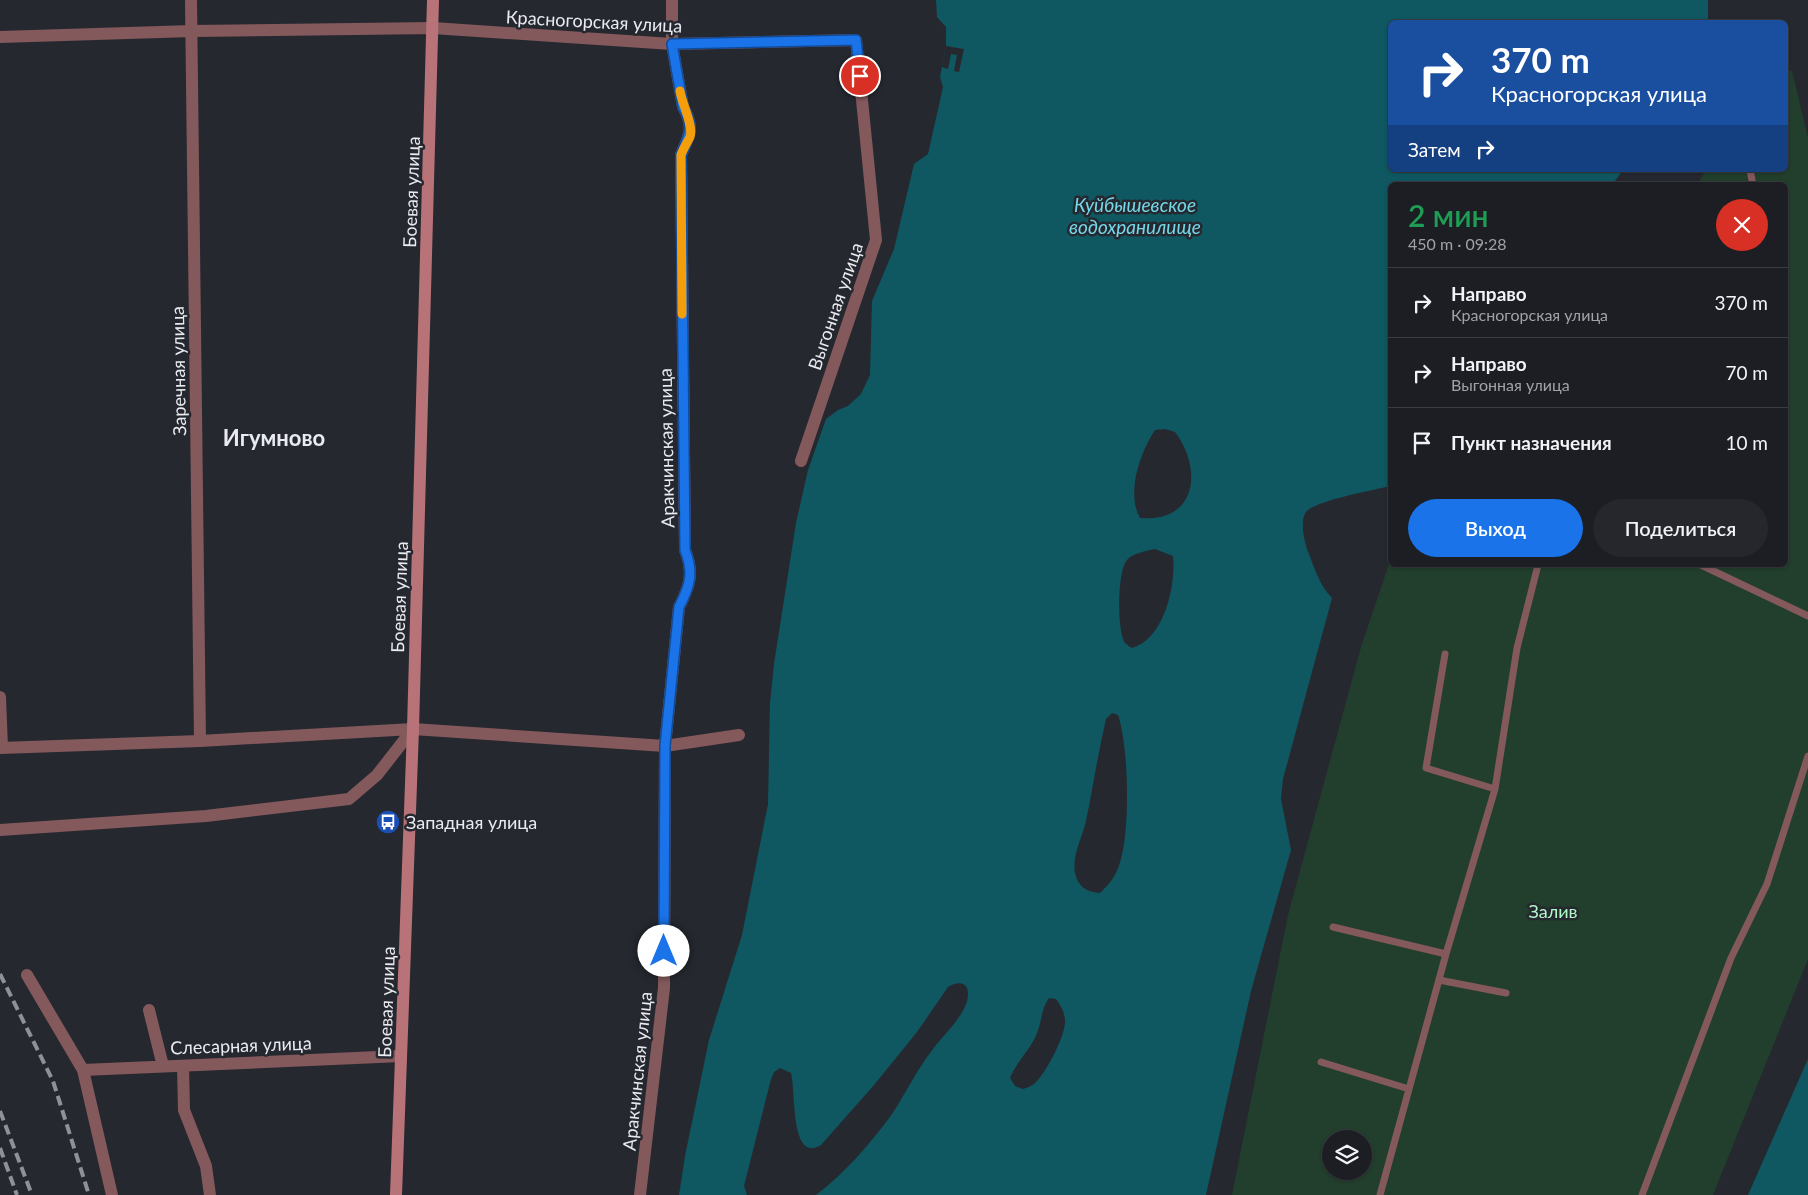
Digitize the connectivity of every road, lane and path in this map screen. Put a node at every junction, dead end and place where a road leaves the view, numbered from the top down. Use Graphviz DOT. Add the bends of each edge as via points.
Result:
graph roads {
  1 [pos="191,0"];
  2 [pos="433,0"];
  3 [pos="672,0"];
  4 [pos="433,28"];
  5 [pos="192,31"];
  6 [pos="0,37"];
  7 [pos="856,40"];
  8 [pos="672,44"];
  9 [pos="801,461"];
  10 [pos="1537,567"];
  11 [pos="1705,567"];
  12 [pos="1808,616"];
  13 [pos="1445,654"];
  14 [pos="0,697"];
  15 [pos="413,729"];
  16 [pos="739,735"];
  17 [pos="200,741"];
  18 [pos="665,746"];
  19 [pos="1,748"];
  20 [pos="1808,756"];
  21 [pos="1495,789"];
  22 [pos="0,830"];
  23 [pos="1333,927"];
  24 [pos="1446,954"];
  25 [pos="27,975"];
  26 [pos="1439,980"];
  27 [pos="1506,993"];
  28 [pos="149,1010"];
  29 [pos="401,1056"];
  30 [pos="1320,1062"];
  31 [pos="163,1066"];
  32 [pos="183,1066"];
  33 [pos="83,1070"];
  34 [pos="1409,1089"];
  35 [pos="112,1195"];
  36 [pos="210,1195"];
  37 [pos="396,1195"];
  38 [pos="640,1195"];
  39 [pos="1380,1195"];
  40 [pos="1642,1195"];
  1 -- 5 [label="street, Заречная улица"];
  2 -- 4 [label="main road, Боевая улица"];
  3 -- 8 [label="street, Аракчинская улица"];
  4 -- 5 [label="street, Красногорская улица"];
  4 -- 8 [label="street, Красногорская улица"];
  4 -- 15 [label="main road, Боевая улица"];
  5 -- 6 [label="street, Красногорская улица"];
  5 -- 17 [label="street, Заречная улица"];
  7 -- 8 [label="street, Красногорская улица"];
  7 -- 9 [label="street, Выгонная улица" via="876,240"];
  8 -- 18 [label="street, Аракчинская улица" via="691,135 681,155 685,550 691,566 688,589 679,607"];
  10 -- 21 [label="lane" via="1517,648"];
  11 -- 12 [label="lane"];
  13 -- 21 [label="lane" via="1426,768"];
  14 -- 19 [label="street"];
  15 -- 17 [label="street"];
  15 -- 18 [label="street"];
  15 -- 22 [label="street" via="377,775 349,799 206,816"];
  15 -- 29 [label="main road, Боевая улица"];
  16 -- 18 [label="street"];
  17 -- 19 [label="street"];
  18 -- 38 [label="street, Аракчинская улица" via="664,988"];
  20 -- 40 [label="lane" via="1767,884 1731,958"];
  21 -- 24 [label="lane"];
  23 -- 24 [label="lane"];
  24 -- 26 [label="lane"];
  25 -- 33 [label="street"];
  26 -- 27 [label="lane"];
  26 -- 34 [label="lane"];
  28 -- 31 [label="street"];
  29 -- 32 [label="street, Слесарная улица"];
  29 -- 37 [label="main road, Боевая улица"];
  30 -- 34 [label="lane"];
  31 -- 32 [label="street, Слесарная улица"];
  31 -- 33 [label="street, Слесарная улица"];
  32 -- 36 [label="street" via="184,1110 206,1166"];
  33 -- 35 [label="street"];
  34 -- 39 [label="lane"];
}
